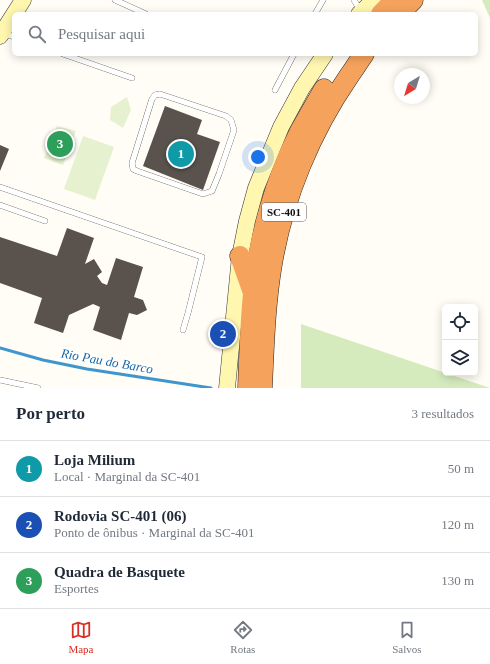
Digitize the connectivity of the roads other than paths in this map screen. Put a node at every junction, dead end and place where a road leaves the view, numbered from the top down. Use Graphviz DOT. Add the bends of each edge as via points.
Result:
graph roads {
  1 [pos="23,0"];
  2 [pos="115,0"];
  3 [pos="323,0"];
  4 [pos="374,0"];
  5 [pos="395,0"];
  6 [pos="413,0"];
  7 [pos="358,9"];
  8 [pos="17,12"];
  9 [pos="142,12"];
  10 [pos="316,12"];
  11 [pos="383,12"];
  12 [pos="401,12"];
  13 [pos="12,21"];
  14 [pos="5,35"];
  15 [pos="70,56"];
  16 [pos="293,56"];
  17 [pos="325,56"];
  18 [pos="346,56"];
  19 [pos="363,56"];
  20 [pos="132,78"];
  21 [pos="275,90"];
  22 [pos="1,189"];
  23 [pos="212,191"];
  24 [pos="0,205"];
  25 [pos="44,221"];
  26 [pos="240,256"];
  27 [pos="253,293"];
  28 [pos="183,330"];
  29 [pos="0,380"];
  30 [pos="38,388"];
  31 [pos="227,388"];
  32 [pos="248,388"];
  33 [pos="262,388"];
  1 -- 8 [label="main road"];
  2 -- 9 [label="lane"];
  3 -- 10 [label="lane"];
  4 -- 7 [label="main road"];
  5 -- 11 [label="highway"];
  6 -- 12 [label="highway"];
  13 -- 14 [label="main road"];
  15 -- 20 [label="lane"];
  16 -- 21 [label="lane"];
  17 -- 26 [label="main road" via="302,88 280,130 256,188"];
  18 -- 27 [label="highway, SC-401" via="316,102 286,161 263,233"];
  19 -- 33 [label="highway, SC-401" via="317,130 286,207 272,263 265,319"];
  22 -- 28 [label="lane" via="202,257"];
  23 -- 23 [label="lane" via="203,194 133,169 132,163 155,95 160,94 226,116 231,120 234,130"];
  24 -- 25 [label="lane"];
  26 -- 27 [label="highway"];
  26 -- 31 [label="main road"];
  27 -- 32 [label="highway, SC-401"];
  29 -- 30 [label="lane"];
}
